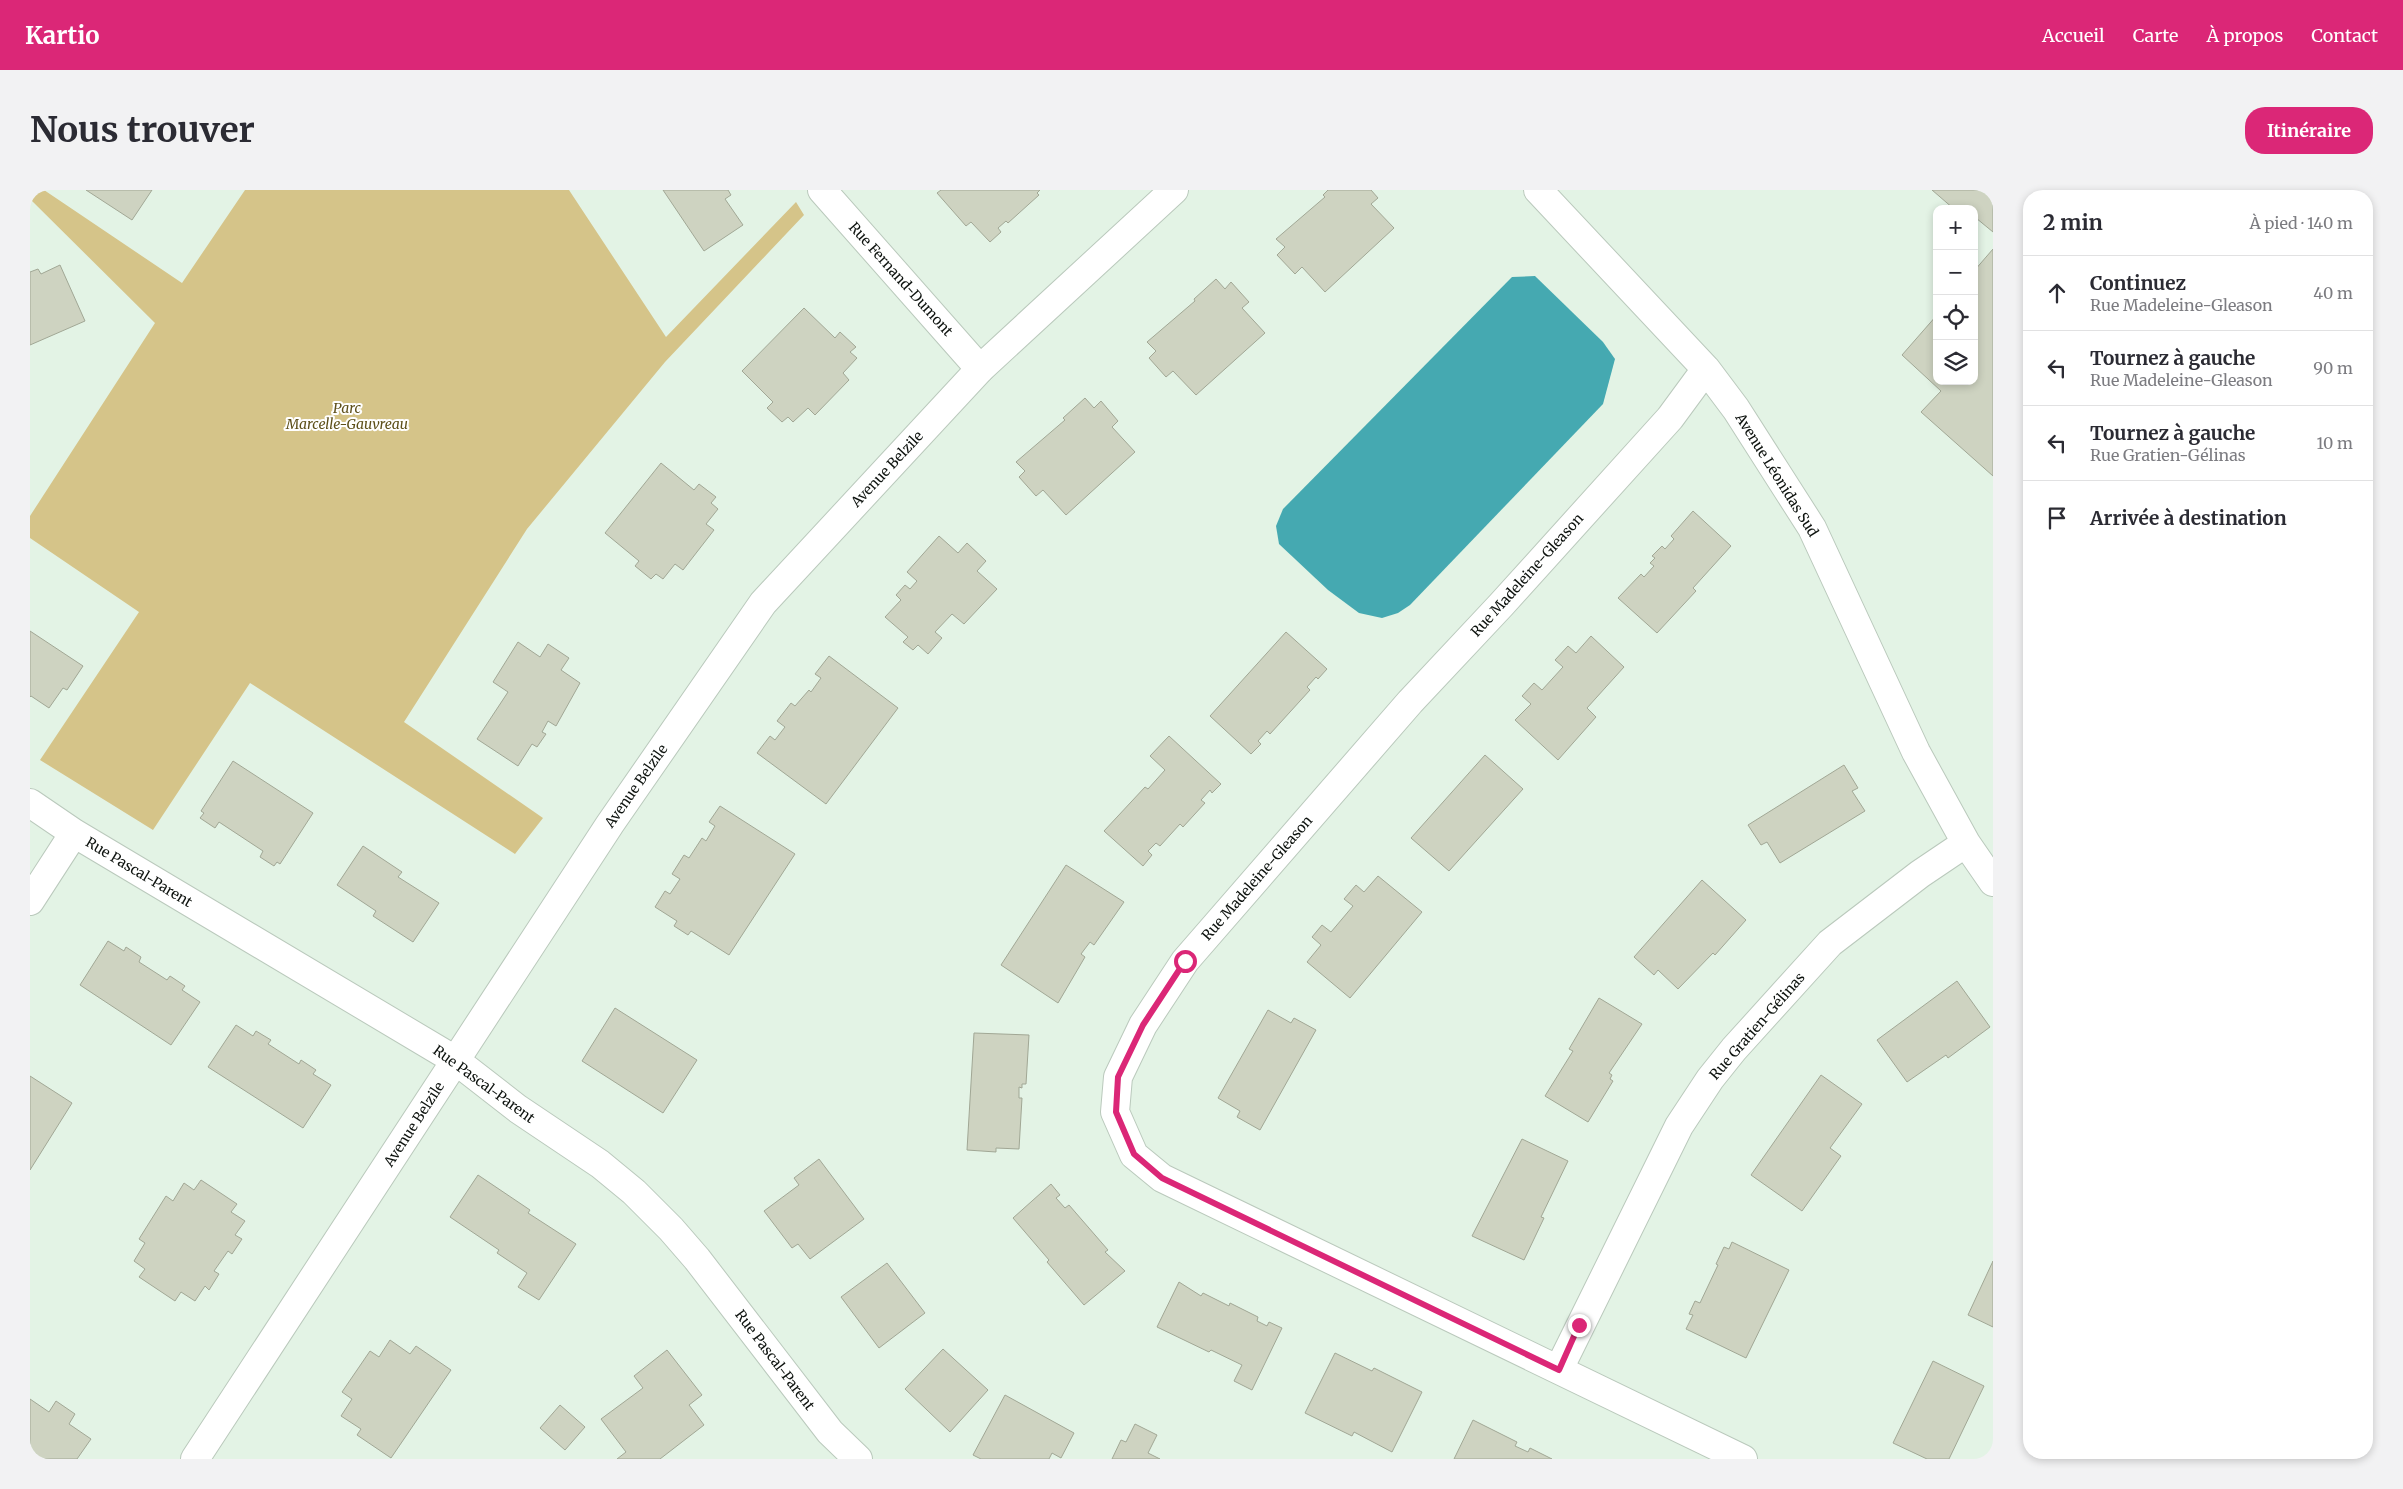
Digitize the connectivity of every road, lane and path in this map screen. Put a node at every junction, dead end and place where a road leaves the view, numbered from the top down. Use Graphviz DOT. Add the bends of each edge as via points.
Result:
graph roads {
  1 [pos="822,190"];
  2 [pos="1174,190"];
  3 [pos="1538,190"];
  4 [pos="980,369"];
  5 [pos="1706,370"];
  6 [pos="30,803"];
  7 [pos="74,833"];
  8 [pos="1966,843"];
  9 [pos="1993,882"];
  10 [pos="30,901"];
  11 [pos="455,1060"];
  12 [pos="1559,1370"];
  13 [pos="847,1456"];
  14 [pos="195,1459"];
  15 [pos="1743,1459"];
  1 -- 4 [label="street, Rue Fernand-Dumont"];
  2 -- 4 [label="street, Avenue Belzile"];
  3 -- 5 [label="street, Avenue Léonidas Sud"];
  4 -- 11 [label="street, Avenue Belzile" via="763,603 610,824"];
  5 -- 8 [label="street, Avenue Léonidas Sud" via="1736,409 1812,528 1916,752"];
  5 -- 12 [label="street, Rue Madeleine-Gleason" via="1670,418 1410,702 1185,961 1143,1025 1118,1077 1116,1112 1134,1154 1162,1178"];
  6 -- 7 [label="street, Rue Pascal-Parent"];
  7 -- 10 [label="street"];
  7 -- 11 [label="street, Rue Pascal-Parent"];
  8 -- 9 [label="street, Avenue Léonidas Sud"];
  8 -- 12 [label="street, Rue Gratien-Gélinas" via="1830,943 1710,1079 1679,1126"];
  11 -- 13 [label="street, Rue Pascal-Parent" via="518,1109 600,1164 640,1198 697,1259"];
  11 -- 14 [label="street, Avenue Belzile"];
  12 -- 15 [label="street, Rue Madeleine-Gleason"];
}
